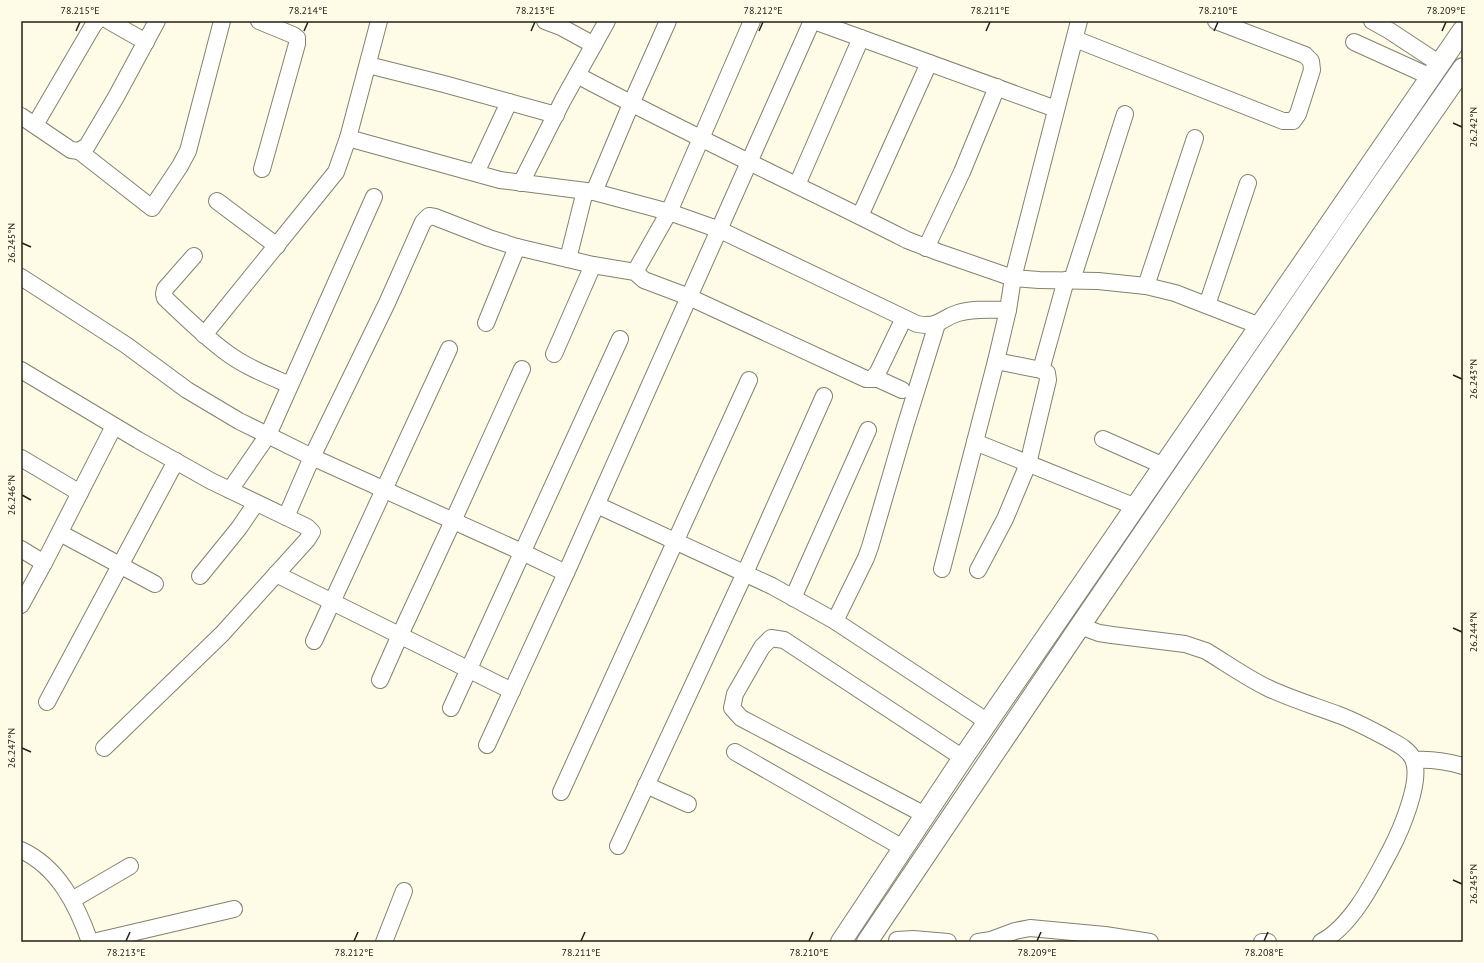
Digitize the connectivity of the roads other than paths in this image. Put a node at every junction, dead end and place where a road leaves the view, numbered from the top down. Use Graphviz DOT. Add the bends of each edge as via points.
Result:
graph roads {
  1 [pos="97,21"];
  2 [pos="109,21"];
  3 [pos="157,21"];
  4 [pos="222,21"];
  5 [pos="260,21"];
  6 [pos="379,21"];
  7 [pos="545,21"];
  8 [pos="607,21"];
  9 [pos="668,21"];
  10 [pos="752,21"];
  11 [pos="814,21"];
  12 [pos="1216,21"];
  13 [pos="1372,21"];
  14 [pos="1076,26"];
  15 [pos="1463,30"];
  16 [pos="860,38"];
  17 [pos="146,42"];
  18 [pos="1354,42"];
  19 [pos="594,44"];
  20 [pos="929,63"];
  21 [pos="368,65"];
  22 [pos="1463,68"];
  23 [pos="1435,71"];
  24 [pos="577,75"];
  25 [pos="997,87"];
  26 [pos="509,102"];
  27 [pos="631,104"];
  28 [pos="1056,109"];
  29 [pos="1124,114"];
  30 [pos="556,115"];
  31 [pos="21,116"];
  32 [pos="35,125"];
  33 [pos="348,138"];
  34 [pos="1195,138"];
  35 [pos="701,139"];
  36 [pos="79,151"];
  37 [pos="750,162"];
  38 [pos="262,168"];
  39 [pos="476,173"];
  40 [pos="521,183"];
  41 [pos="1248,183"];
  42 [pos="797,185"];
  43 [pos="590,192"];
  44 [pos="374,197"];
  45 [pos="217,201"];
  46 [pos="669,212"];
  47 [pos="860,216"];
  48 [pos="720,230"];
  49 [pos="277,246"];
  50 [pos="517,247"];
  51 [pos="926,248"];
  52 [pos="194,256"];
  53 [pos="568,259"];
  54 [pos="593,265"];
  55 [pos="635,272"];
  56 [pos="21,277"];
  57 [pos="1013,278"];
  58 [pos="1069,280"];
  59 [pos="1146,286"];
  60 [pos="689,297"];
  61 [pos="1207,305"];
  62 [pos="1008,310"];
  63 [pos="904,318"];
  64 [pos="486,323"];
  65 [pos="937,324"];
  66 [pos="1260,326"];
  67 [pos="204,335"];
  68 [pos="620,339"];
  69 [pos="449,349"];
  70 [pos="554,354"];
  71 [pos="996,361"];
  72 [pos="522,369"];
  73 [pos="21,370"];
  74 [pos="1041,370"];
  75 [pos="872,378"];
  76 [pos="749,380"];
  77 [pos="290,386"];
  78 [pos="902,390"];
  79 [pos="824,396"];
  80 [pos="114,426"];
  81 [pos="868,430"];
  82 [pos="268,435"];
  83 [pos="1103,439"];
  84 [pos="974,442"];
  85 [pos="312,457"];
  86 [pos="21,458"];
  87 [pos="176,461"];
  88 [pos="1028,464"];
  89 [pos="1164,466"];
  90 [pos="383,489"];
  91 [pos="230,490"];
  92 [pos="80,494"];
  93 [pos="256,502"];
  94 [pos="597,505"];
  95 [pos="1136,507"];
  96 [pos="286,517"];
  97 [pos="453,521"];
  98 [pos="60,533"];
  99 [pos="675,541"];
  100 [pos="21,549"];
  101 [pos="522,552"];
  102 [pos="44,563"];
  103 [pos="120,566"];
  104 [pos="942,569"];
  105 [pos="978,570"];
  106 [pos="566,573"];
  107 [pos="745,573"];
  108 [pos="276,574"];
  109 [pos="200,576"];
  110 [pos="155,584"];
  111 [pos="794,598"];
  112 [pos="331,602"];
  113 [pos="21,605"];
  114 [pos="835,622"];
  115 [pos="1080,626"];
  116 [pos="400,635"];
  117 [pos="314,641"];
  118 [pos="468,670"];
  119 [pos="380,680"];
  120 [pos="512,691"];
  121 [pos="48,702"];
  122 [pos="451,708"];
  123 [pos="988,722"];
  124 [pos="487,745"];
  125 [pos="104,748"];
  126 [pos="735,752"];
  127 [pos="963,758"];
  128 [pos="1414,760"];
  129 [pos="1463,766"];
  130 [pos="646,785"];
  131 [pos="561,792"];
  132 [pos="688,804"];
  133 [pos="925,815"];
  134 [pos="618,846"];
  135 [pos="903,848"];
  136 [pos="21,850"];
  137 [pos="130,866"];
  138 [pos="404,891"];
  139 [pos="72,900"];
  140 [pos="234,909"];
  141 [pos="880,923"];
  142 [pos="898,941"];
  143 [pos="91,942"];
  144 [pos="384,942"];
  145 [pos="841,942"];
  146 [pos="867,942"];
  147 [pos="948,942"];
  148 [pos="978,942"];
  149 [pos="1150,942"];
  150 [pos="1262,942"];
  151 [pos="1268,942"];
  152 [pos="1321,942"];
  1 -- 32 [label="street"];
  2 -- 17 [label="street"];
  3 -- 17 [label="street"];
  4 -- 36 [label="street" via="188,151 152,208"];
  5 -- 38 [label="street" via="297,38"];
  6 -- 21 [label="street"];
  7 -- 19 [label="street"];
  8 -- 19 [label="street"];
  9 -- 27 [label="street"];
  10 -- 35 [label="street"];
  11 -- 16 [label="street"];
  11 -- 37 [label="street"];
  12 -- 14 [label="street" via="1304,55 1311,61 1312,70 1298,114 1293,121 1283,121"];
  13 -- 23 [label="street" via="1390,31"];
  14 -- 28 [label="street"];
  15 -- 23 [label="main road"];
  16 -- 20 [label="street"];
  16 -- 42 [label="street"];
  17 -- 36 [label="street" via="87,146"];
  18 -- 23 [label="street"];
  19 -- 24 [label="street"];
  20 -- 25 [label="street"];
  20 -- 47 [label="street"];
  21 -- 26 [label="street"];
  21 -- 33 [label="street"];
  22 -- 115 [label="main road"];
  23 -- 66 [label="main road"];
  24 -- 27 [label="street"];
  24 -- 30 [label="street"];
  25 -- 28 [label="street"];
  25 -- 51 [label="street" via="962,172"];
  26 -- 30 [label="street"];
  26 -- 39 [label="street"];
  27 -- 35 [label="street"];
  27 -- 43 [label="street"];
  28 -- 57 [label="street"];
  29 -- 58 [label="street"];
  30 -- 40 [label="street"];
  31 -- 32 [label="street"];
  32 -- 36 [label="street" via="71,150"];
  33 -- 39 [label="street"];
  33 -- 49 [label="street" via="336,172"];
  34 -- 59 [label="street"];
  35 -- 37 [label="street"];
  35 -- 46 [label="street"];
  37 -- 42 [label="street"];
  37 -- 48 [label="street"];
  39 -- 40 [label="street"];
  40 -- 43 [label="street"];
  41 -- 61 [label="street"];
  42 -- 47 [label="street"];
  43 -- 46 [label="street"];
  43 -- 53 [label="street"];
  44 -- 77 [label="street"];
  45 -- 49 [label="street"];
  46 -- 48 [label="street"];
  46 -- 55 [label="street"];
  47 -- 51 [label="street"];
  48 -- 60 [label="street"];
  48 -- 63 [label="street"];
  49 -- 67 [label="street"];
  50 -- 53 [label="street"];
  50 -- 64 [label="street"];
  50 -- 85 [label="street" via="435,217 429,216 423,222 387,303"];
  51 -- 57 [label="street"];
  52 -- 67 [label="street" via="168,285 164,294 165,298"];
  53 -- 54 [label="street"];
  54 -- 55 [label="street"];
  54 -- 70 [label="street"];
  55 -- 60 [label="street" via="644,280"];
  56 -- 82 [label="street" via="126,345 187,390"];
  57 -- 58 [label="street"];
  57 -- 62 [label="street"];
  58 -- 59 [label="street"];
  58 -- 74 [label="street"];
  59 -- 61 [label="street"];
  60 -- 75 [label="street" via="866,379"];
  60 -- 94 [label="street"];
  61 -- 66 [label="street"];
  62 -- 65 [label="street" via="974,310 958,313"];
  62 -- 71 [label="street"];
  63 -- 65 [label="street" via="928,326"];
  63 -- 75 [label="street" via="878,372"];
  65 -- 114 [label="street" via="870,547"];
  66 -- 89 [label="main road"];
  67 -- 77 [label="street" via="228,354"];
  68 -- 101 [label="street"];
  69 -- 90 [label="street"];
  71 -- 74 [label="street"];
  71 -- 84 [label="street"];
  72 -- 97 [label="street"];
  73 -- 80 [label="street"];
  74 -- 88 [label="street" via="1047,373 1048,380"];
  75 -- 78 [label="street"];
  76 -- 99 [label="street"];
  77 -- 82 [label="street"];
  79 -- 107 [label="street"];
  80 -- 87 [label="street"];
  80 -- 92 [label="street"];
  81 -- 111 [label="street"];
  82 -- 85 [label="street"];
  82 -- 91 [label="street"];
  83 -- 89 [label="street"];
  84 -- 88 [label="street"];
  84 -- 104 [label="street"];
  85 -- 90 [label="street"];
  85 -- 96 [label="street"];
  86 -- 92 [label="street"];
  87 -- 91 [label="street"];
  87 -- 103 [label="street"];
  88 -- 95 [label="street"];
  88 -- 105 [label="street" via="1005,519"];
  89 -- 95 [label="main road"];
  90 -- 97 [label="street"];
  90 -- 112 [label="street"];
  91 -- 93 [label="street"];
  92 -- 98 [label="street"];
  93 -- 96 [label="street"];
  93 -- 109 [label="street" via="239,528"];
  94 -- 99 [label="street"];
  94 -- 106 [label="street"];
  95 -- 123 [label="main road"];
  96 -- 108 [label="street" via="307,526 312,532"];
  97 -- 101 [label="street"];
  97 -- 116 [label="street"];
  98 -- 102 [label="street"];
  98 -- 103 [label="street"];
  99 -- 107 [label="street"];
  99 -- 131 [label="street"];
  100 -- 102 [label="street"];
  101 -- 106 [label="street"];
  101 -- 118 [label="street"];
  102 -- 113 [label="street"];
  103 -- 110 [label="street"];
  103 -- 121 [label="street"];
  106 -- 120 [label="street"];
  107 -- 111 [label="street"];
  107 -- 130 [label="street"];
  108 -- 112 [label="street"];
  108 -- 125 [label="street" via="222,634"];
  111 -- 114 [label="street"];
  112 -- 116 [label="street"];
  112 -- 117 [label="street"];
  114 -- 123 [label="street"];
  115 -- 128 [label="street" via="1099,633 1185,644 1206,651 1267,688 1367,727 1408,751"];
  115 -- 141 [label="main road"];
  116 -- 118 [label="street"];
  116 -- 119 [label="street"];
  118 -- 120 [label="street"];
  118 -- 122 [label="street"];
  120 -- 124 [label="street"];
  123 -- 127 [label="main road"];
  126 -- 135 [label="street"];
  127 -- 133 [label="main road"];
  127 -- 133 [label="street" via="784,640 771,638 762,647 735,694 732,708 741,718"];
  128 -- 129 [label="street" via="1430,759"];
  128 -- 152 [label="street" via="1412,794 1399,834 1376,877 1348,919"];
  130 -- 132 [label="street"];
  130 -- 134 [label="street"];
  133 -- 135 [label="main road"];
  135 -- 145 [label="main road"];
  136 -- 139 [label="street" via="41,862 58,879"];
  137 -- 139 [label="street"];
  138 -- 144 [label="street"];
  139 -- 143 [label="street"];
  140 -- 143 [label="street"];
  141 -- 142 [label="street"];
  141 -- 146 [label="main road"];
  142 -- 147 [label="street" via="913,939"];
  148 -- 149 [label="street" via="1030,928"];
  150 -- 151 [label="street"];
}
